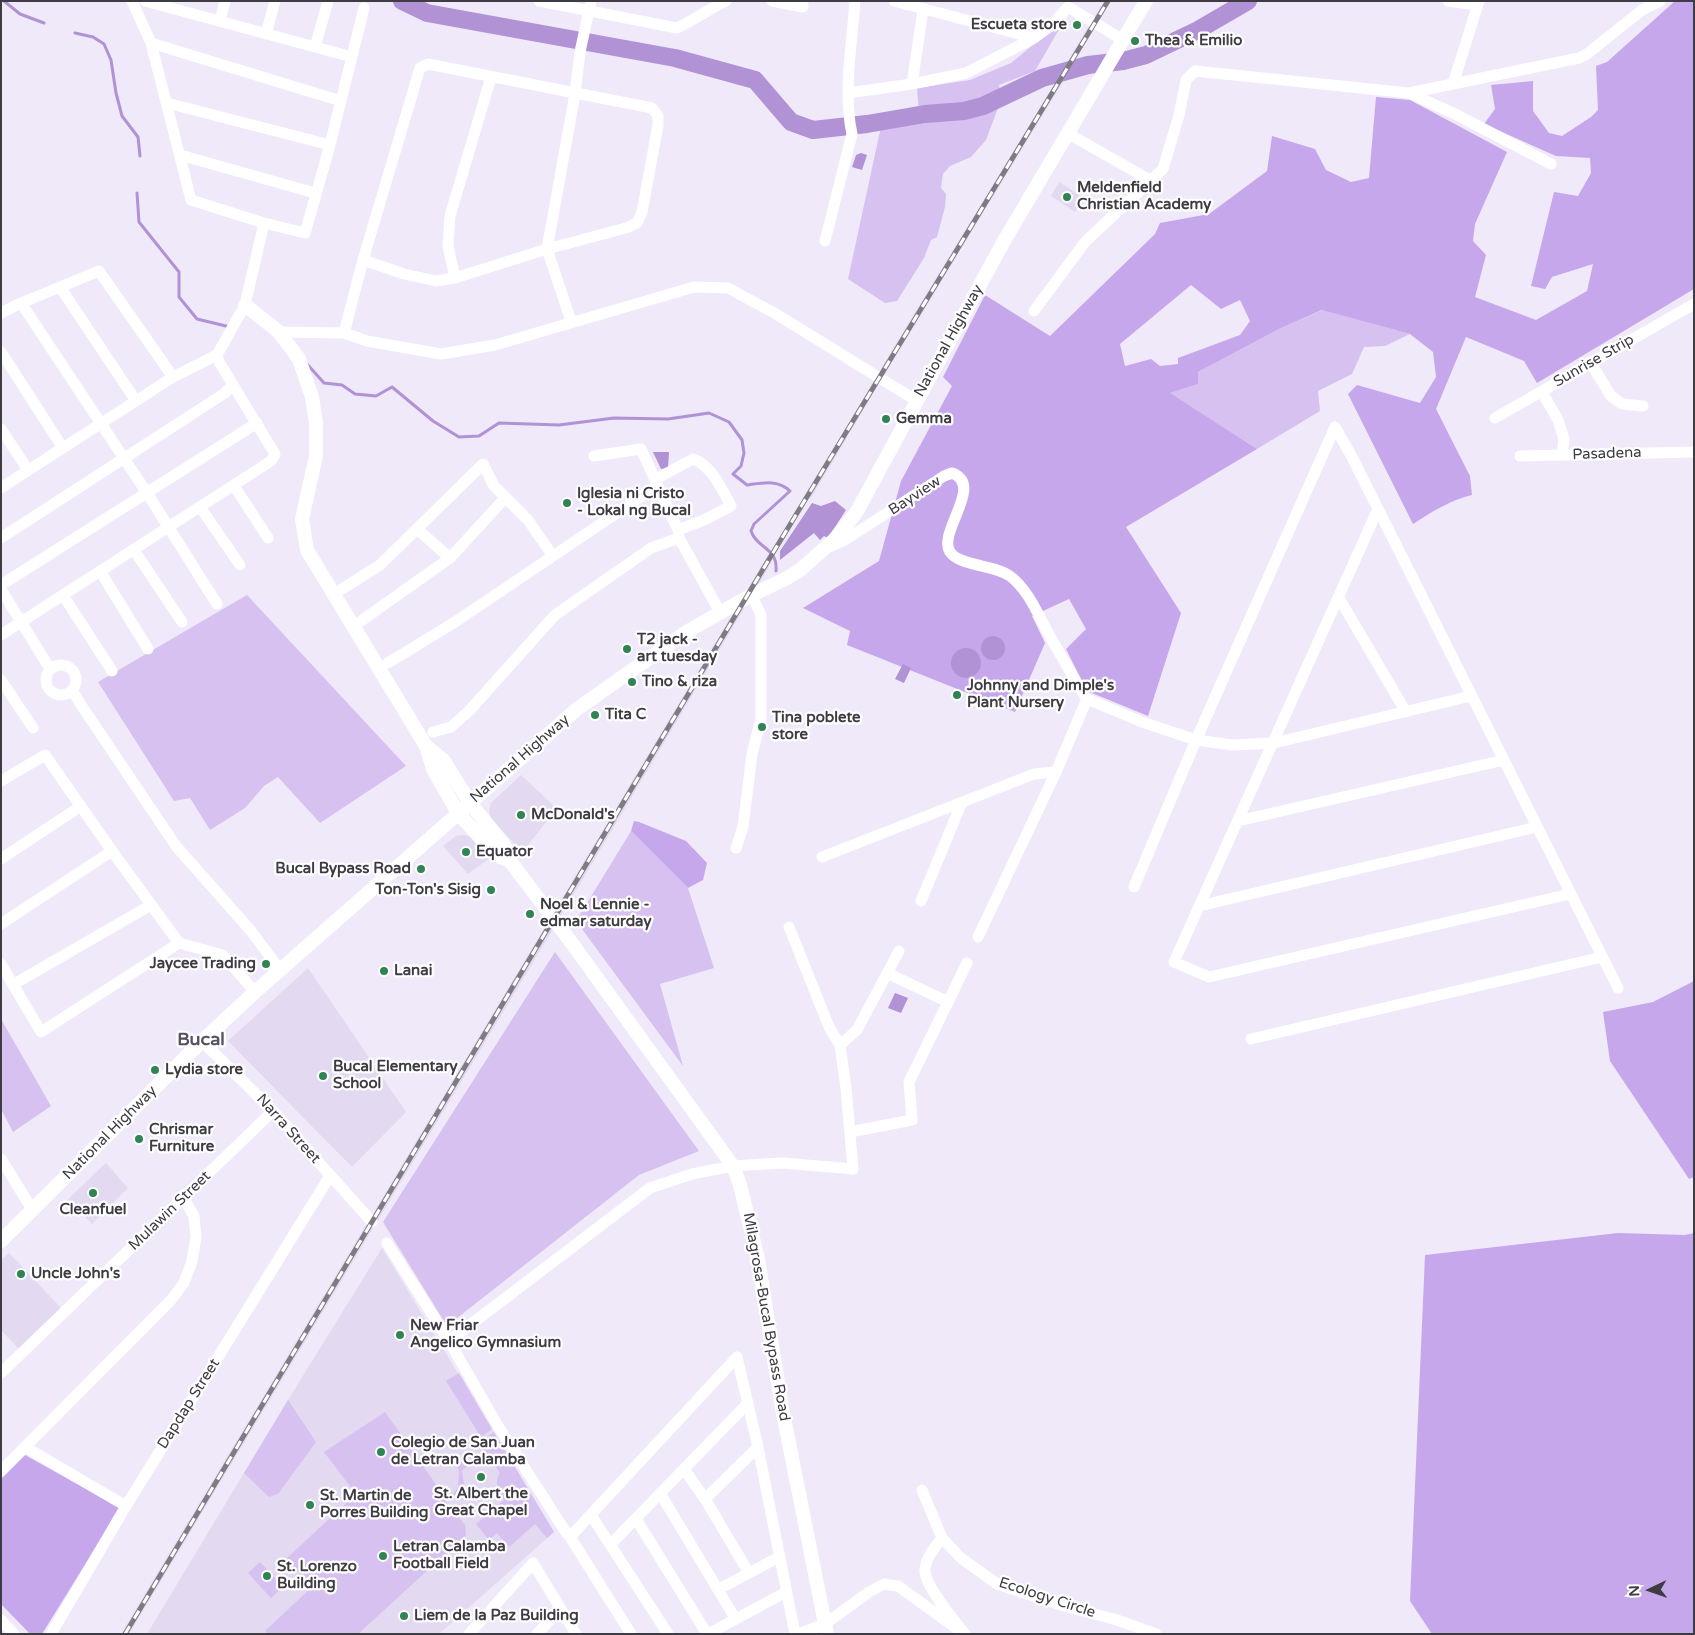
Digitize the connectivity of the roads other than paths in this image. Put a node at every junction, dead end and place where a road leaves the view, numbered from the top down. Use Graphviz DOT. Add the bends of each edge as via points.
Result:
graph roads {
  1 [pos="132,1"];
  2 [pos="145,1"];
  3 [pos="225,1"];
  4 [pos="275,1"];
  5 [pos="328,1"];
  6 [pos="539,1"];
  7 [pos="726,1"];
  8 [pos="772,1"];
  9 [pos="802,1"];
  10 [pos="855,1"];
  11 [pos="1146,1"];
  12 [pos="1448,1"];
  13 [pos="1660,1"];
  14 [pos="897,2"];
  15 [pos="1478,3"];
  16 [pos="1066,4"];
  17 [pos="172,5"];
  18 [pos="590,6"];
  19 [pos="364,8"];
  20 [pos="923,10"];
  21 [pos="220,21"];
  22 [pos="266,34"];
  23 [pos="1034,38"];
  24 [pos="1123,40"];
  25 [pos="152,43"];
  26 [pos="316,47"];
  27 [pos="352,57"];
  28 [pos="492,77"];
  29 [pos="912,84"];
  30 [pos="1453,84"];
  31 [pos="848,92"];
  32 [pos="1408,93"];
  33 [pos="575,94"];
  34 [pos="341,100"];
  35 [pos="167,103"];
  36 [pos="1067,134"];
  37 [pos="330,145"];
  38 [pos="180,155"];
  39 [pos="1551,164"];
  40 [pos="1150,180"];
  41 [pos="315,193"];
  42 [pos="264,223"];
  43 [pos="825,241"];
  44 [pos="547,249"];
  45 [pos="363,260"];
  46 [pos="455,278"];
  47 [pos="60,287"];
  48 [pos="21,303"];
  49 [pos="1694,304"];
  50 [pos="246,305"];
  51 [pos="1034,311"];
  52 [pos="1,313"];
  53 [pos="571,321"];
  54 [pos="279,332"];
  55 [pos="344,333"];
  56 [pos="1,352"];
  57 [pos="217,355"];
  58 [pos="1590,362"];
  59 [pos="173,377"];
  60 [pos="233,385"];
  61 [pos="1542,392"];
  62 [pos="136,401"];
  63 [pos="917,401"];
  64 [pos="1643,406"];
  65 [pos="1495,418"];
  66 [pos="257,423"];
  67 [pos="101,424"];
  68 [pos="1,429"];
  69 [pos="63,448"];
  70 [pos="1694,452"];
  71 [pos="1562,455"];
  72 [pos="594,456"];
  73 [pos="1520,456"];
  74 [pos="124,458"];
  75 [pos="28,470"];
  76 [pos="656,482"];
  77 [pos="234,486"];
  78 [pos="1,488"];
  79 [pos="147,493"];
  80 [pos="505,498"];
  81 [pos="200,507"];
  82 [pos="1378,509"];
  83 [pos="169,527"];
  84 [pos="417,529"];
  85 [pos="679,534"];
  86 [pos="1,538"];
  87 [pos="268,538"];
  88 [pos="826,548"];
  89 [pos="134,550"];
  90 [pos="552,555"];
  91 [pos="450,558"];
  92 [pos="240,565"];
  93 [pos="100,572"];
  94 [pos="1,587"];
  95 [pos="342,589"];
  96 [pos="63,595"];
  97 [pos="752,596"];
  98 [pos="1338,598"];
  99 [pos="217,604"];
  100 [pos="720,612"];
  101 [pos="360,621"];
  102 [pos="22,622"];
  103 [pos="182,622"];
  104 [pos="1,635"];
  105 [pos="148,649"];
  106 [pos="388,663"];
  107 [pos="50,669"];
  108 [pos="112,671"];
  109 [pos="1,680"];
  110 [pos="72,690"];
  111 [pos="1471,696"];
  112 [pos="1087,699"];
  113 [pos="1406,712"];
  114 [pos="34,728"];
  115 [pos="433,732"];
  116 [pos="1196,740"];
  117 [pos="1274,743"];
  118 [pos="426,746"];
  119 [pos="1504,760"];
  120 [pos="1056,772"];
  121 [pos="1,781"];
  122 [pos="962,802"];
  123 [pos="470,803"];
  124 [pos="81,806"];
  125 [pos="458,814"];
  126 [pos="1238,821"];
  127 [pos="1537,827"];
  128 [pos="736,848"];
  129 [pos="112,851"];
  130 [pos="822,857"];
  131 [pos="1,859"];
  132 [pos="510,861"];
  133 [pos="1134,886"];
  134 [pos="1570,894"];
  135 [pos="921,901"];
  136 [pos="151,905"];
  137 [pos="1200,906"];
  138 [pos="1,924"];
  139 [pos="789,926"];
  140 [pos="978,937"];
  141 [pos="179,943"];
  142 [pos="899,951"];
  143 [pos="1602,958"];
  144 [pos="967,963"];
  145 [pos="1,964"];
  146 [pos="280,970"];
  147 [pos="887,974"];
  148 [pos="14,984"];
  149 [pos="1618,988"];
  150 [pos="255,992"];
  151 [pos="948,1002"];
  152 [pos="1251,1039"];
  153 [pos="202,1041"];
  154 [pos="840,1045"];
  155 [pos="273,1111"];
  156 [pos="850,1132"];
  157 [pos="1,1159"];
  158 [pos="733,1166"];
  159 [pos="330,1176"];
  160 [pos="184,1199"];
  161 [pos="32,1209"];
  162 [pos="372,1222"];
  163 [pos="1,1241"];
  164 [pos="387,1243"];
  165 [pos="450,1341"];
  166 [pos="1,1373"];
  167 [pos="748,1404"];
  168 [pos="758,1447"];
  169 [pos="25,1448"];
  170 [pos="684,1469"];
  171 [pos="1,1471"];
  172 [pos="922,1490"];
  173 [pos="660,1493"];
  174 [pos="705,1499"];
  175 [pos="126,1506"];
  176 [pos="591,1515"];
  177 [pos="636,1519"];
  178 [pos="567,1534"];
  179 [pos="942,1538"];
  180 [pos="611,1544"];
  181 [pos="779,1557"];
  182 [pos="749,1573"];
  183 [pos="718,1589"];
  184 [pos="786,1592"];
  185 [pos="560,1609"];
  186 [pos="735,1618"];
  187 [pos="1,1620"];
  188 [pos="826,1629"];
  189 [pos="14,1634"];
  190 [pos="52,1634"];
  191 [pos="469,1634"];
  192 [pos="537,1634"];
  193 [pos="576,1634"];
  194 [pos="631,1634"];
  195 [pos="668,1634"];
  196 [pos="707,1634"];
  197 [pos="797,1634"];
  198 [pos="964,1634"];
  199 [pos="1156,1634"];
  1 -- 25 [label="street"];
  2 -- 17 [label="street"];
  3 -- 21 [label="street"];
  4 -- 22 [label="street"];
  5 -- 26 [label="street"];
  6 -- 18 [label="street"];
  7 -- 18 [label="street" via="677,28"];
  8 -- 9 [label="street" via="802,7"];
  10 -- 31 [label="street"];
  11 -- 24 [label="main road, National Highway"];
  12 -- 15 [label="street"];
  13 -- 30 [label="street" via="1642,10 1579,58"];
  14 -- 20 [label="street"];
  15 -- 30 [label="street"];
  16 -- 23 [label="street" via="1052,24"];
  16 -- 24 [label="street"];
  17 -- 21 [label="street"];
  18 -- 33 [label="street"];
  19 -- 27 [label="street"];
  20 -- 23 [label="street"];
  20 -- 29 [label="street"];
  21 -- 22 [label="street"];
  22 -- 26 [label="street"];
  23 -- 29 [label="street" via="966,73"];
  24 -- 36 [label="main road, National Highway"];
  25 -- 34 [label="street"];
  25 -- 35 [label="street"];
  26 -- 27 [label="street"];
  27 -- 34 [label="street"];
  28 -- 33 [label="street"];
  28 -- 45 [label="street" via="428,64 420,68"];
  28 -- 46 [label="street" via="450,216 448,246"];
  29 -- 31 [label="street"];
  30 -- 32 [label="street"];
  31 -- 43 [label="street" via="852,134"];
  32 -- 39 [label="street"];
  32 -- 40 [label="street" via="1195,71 1186,80 1163,169"];
  33 -- 44 [label="street"];
  33 -- 44 [label="street" via="652,108 658,116 642,212 637,223 626,228"];
  34 -- 37 [label="street"];
  35 -- 37 [label="street"];
  35 -- 38 [label="street"];
  36 -- 40 [label="street"];
  36 -- 63 [label="main road, National Highway" via="1004,241"];
  37 -- 41 [label="street"];
  38 -- 41 [label="street"];
  38 -- 42 [label="street" via="191,200"];
  40 -- 51 [label="street" via="1085,242"];
  41 -- 42 [label="street" via="305,233"];
  42 -- 50 [label="street"];
  44 -- 46 [label="street"];
  44 -- 53 [label="street"];
  45 -- 46 [label="street" via="436,281"];
  45 -- 55 [label="street"];
  47 -- 48 [label="street"];
  47 -- 59 [label="street" via="99,272"];
  47 -- 62 [label="street"];
  48 -- 52 [label="street"];
  48 -- 67 [label="street"];
  49 -- 58 [label="street, Sunrise Strip"];
  50 -- 54 [label="main road"];
  50 -- 57 [label="street"];
  53 -- 55 [label="street" via="495,344 442,354 367,341"];
  53 -- 63 [label="street" via="694,287 728,288"];
  54 -- 55 [label="street"];
  54 -- 118 [label="main road" via="299,359 312,397 316,422 316,456 302,519 307,550"];
  56 -- 69 [label="street"];
  57 -- 59 [label="street"];
  57 -- 60 [label="street"];
  58 -- 61 [label="street, Sunrise Strip"];
  58 -- 64 [label="street" via="1610,396 1622,404"];
  59 -- 62 [label="street"];
  60 -- 66 [label="street"];
  60 -- 74 [label="street"];
  61 -- 65 [label="street, Sunrise Strip"];
  61 -- 71 [label="street" via="1561,429 1564,439"];
  62 -- 67 [label="street"];
  63 -- 88 [label="main road, National Highway" via="856,513"];
  66 -- 77 [label="street" via="275,454 271,461"];
  66 -- 79 [label="street"];
  67 -- 69 [label="street"];
  67 -- 74 [label="street"];
  68 -- 75 [label="street"];
  69 -- 75 [label="street"];
  70 -- 71 [label="street, Pasadena"];
  71 -- 73 [label="street, Pasadena"];
  72 -- 76 [label="street" via="641,449"];
  74 -- 79 [label="street"];
  74 -- 86 [label="street"];
  75 -- 78 [label="street"];
  76 -- 85 [label="street"];
  76 -- 85 [label="street" via="692,459 701,462 718,482 731,506"];
  76 -- 90 [label="street"];
  77 -- 81 [label="street"];
  77 -- 87 [label="street"];
  79 -- 83 [label="street"];
  79 -- 94 [label="street"];
  80 -- 84 [label="street" via="494,486 483,464"];
  80 -- 90 [label="street" via="528,520"];
  80 -- 91 [label="street"];
  81 -- 83 [label="street"];
  81 -- 92 [label="street"];
  82 -- 98 [label="street"];
  82 -- 111 [label="street"];
  82 -- 116 [label="street" via="1335,426"];
  83 -- 89 [label="street"];
  83 -- 99 [label="street"];
  84 -- 91 [label="street"];
  84 -- 95 [label="street" via="380,565"];
  85 -- 100 [label="street"];
  85 -- 115 [label="street" via="651,548 555,615 469,712 451,728"];
  88 -- 97 [label="main road, National Highway" via="787,578"];
  88 -- 112 [label="street, Bayview" via="845,540 944,476 952,473 959,476 964,492 949,538 949,549 954,557 1001,570 1016,581 1027,594"];
  89 -- 93 [label="street"];
  89 -- 103 [label="street"];
  90 -- 106 [label="street" via="455,622"];
  91 -- 101 [label="street"];
  93 -- 96 [label="street"];
  93 -- 105 [label="street"];
  94 -- 102 [label="street"];
  96 -- 102 [label="street"];
  96 -- 108 [label="street"];
  97 -- 100 [label="main road, National Highway"];
  97 -- 128 [label="street" via="761,615 761,719 752,754 743,827"];
  98 -- 113 [label="street"];
  98 -- 117 [label="street"];
  100 -- 123 [label="main road, National Highway" via="577,709"];
  102 -- 104 [label="street"];
  102 -- 107 [label="street"];
  107 -- 110 [label="street" via="64,665 73,671 76,680"];
  107 -- 110 [label="street" via="46,682 51,691 59,695"];
  109 -- 114 [label="street"];
  110 -- 146 [label="street" via="176,846 251,931"];
  111 -- 113 [label="street"];
  111 -- 119 [label="street"];
  112 -- 116 [label="street"];
  112 -- 120 [label="street"];
  113 -- 117 [label="street"];
  116 -- 117 [label="street" via="1232,745"];
  116 -- 133 [label="street"];
  117 -- 126 [label="street"];
  118 -- 123 [label="main road, Milagrosa-Bucal Bypass Road" via="444,761"];
  118 -- 125 [label="main road, Milagrosa-Bucal Bypass Road" via="433,769"];
  119 -- 126 [label="street"];
  119 -- 127 [label="street"];
  120 -- 122 [label="street" via="1034,774"];
  120 -- 140 [label="street"];
  121 -- 124 [label="street" via="45,755"];
  122 -- 130 [label="street"];
  122 -- 135 [label="street"];
  123 -- 125 [label="main road, National Highway"];
  123 -- 132 [label="main road, Milagrosa-Bucal Bypass Road" via="504,845"];
  124 -- 129 [label="street"];
  124 -- 131 [label="street"];
  125 -- 132 [label="main road, Milagrosa-Bucal Bypass Road" via="496,855"];
  125 -- 146 [label="main road, National Highway"];
  126 -- 137 [label="street"];
  127 -- 134 [label="street"];
  127 -- 137 [label="street"];
  129 -- 136 [label="street"];
  129 -- 138 [label="street"];
  132 -- 158 [label="main road, Milagrosa-Bucal Bypass Road"];
  134 -- 137 [label="street" via="1209,977 1174,962"];
  134 -- 143 [label="street"];
  136 -- 141 [label="street"];
  136 -- 148 [label="street"];
  139 -- 154 [label="street" via="829,1027"];
  141 -- 148 [label="street" via="41,1032"];
  141 -- 150 [label="street" via="223,955"];
  142 -- 147 [label="street"];
  143 -- 149 [label="street"];
  143 -- 152 [label="street"];
  144 -- 151 [label="street"];
  145 -- 148 [label="street"];
  146 -- 150 [label="main road, National Highway"];
  147 -- 151 [label="street"];
  147 -- 154 [label="street" via="857,1030"];
  150 -- 153 [label="main road, National Highway"];
  151 -- 156 [label="street" via="909,1082 912,1120"];
  153 -- 155 [label="street, Narra Street"];
  153 -- 161 [label="main road, National Highway"];
  154 -- 156 [label="street"];
  155 -- 159 [label="street, Narra Street"];
  155 -- 160 [label="street, Mulawin Street"];
  156 -- 158 [label="street" via="853,1169 783,1163"];
  157 -- 161 [label="street"];
  158 -- 165 [label="street" via="692,1174 650,1188"];
  158 -- 188 [label="main road, Milagrosa-Bucal Bypass Road" via="758,1259 782,1408"];
  159 -- 162 [label="street, Narra Street"];
  159 -- 175 [label="street, Dapdap Street"];
  160 -- 166 [label="street, Mulawin Street"];
  160 -- 169 [label="street" via="194,1216 196,1236 184,1282 172,1300"];
  161 -- 163 [label="main road, National Highway"];
  164 -- 165 [label="street"];
  165 -- 178 [label="street" via="498,1426"];
  167 -- 168 [label="street"];
  167 -- 170 [label="street"];
  167 -- 176 [label="street" via="737,1357"];
  168 -- 174 [label="street"];
  168 -- 181 [label="street"];
  169 -- 171 [label="street"];
  169 -- 175 [label="street"];
  170 -- 173 [label="street"];
  170 -- 174 [label="street"];
  172 -- 179 [label="street"];
  173 -- 177 [label="street"];
  173 -- 183 [label="street"];
  174 -- 182 [label="street"];
  175 -- 190 [label="street, Dapdap Street"];
  176 -- 180 [label="street"];
  176 -- 194 [label="street" via="570,1537"];
  177 -- 180 [label="street"];
  177 -- 196 [label="street"];
  179 -- 198 [label="street" via="931,1552 925,1572 933,1591"];
  179 -- 199 [label="street, Ecology Circle" via="961,1558 997,1584"];
  180 -- 195 [label="street"];
  181 -- 182 [label="street"];
  181 -- 184 [label="street"];
  182 -- 183 [label="street"];
  183 -- 186 [label="street"];
  184 -- 186 [label="street"];
  184 -- 197 [label="street"];
  185 -- 191 [label="street" via="533,1563"];
  185 -- 192 [label="street"];
  185 -- 193 [label="street"];
  186 -- 196 [label="street"];
  187 -- 189 [label="street"];
  188 -- 197 [label="street"];
  188 -- 198 [label="street" via="869,1592 884,1584 898,1586"];
}
